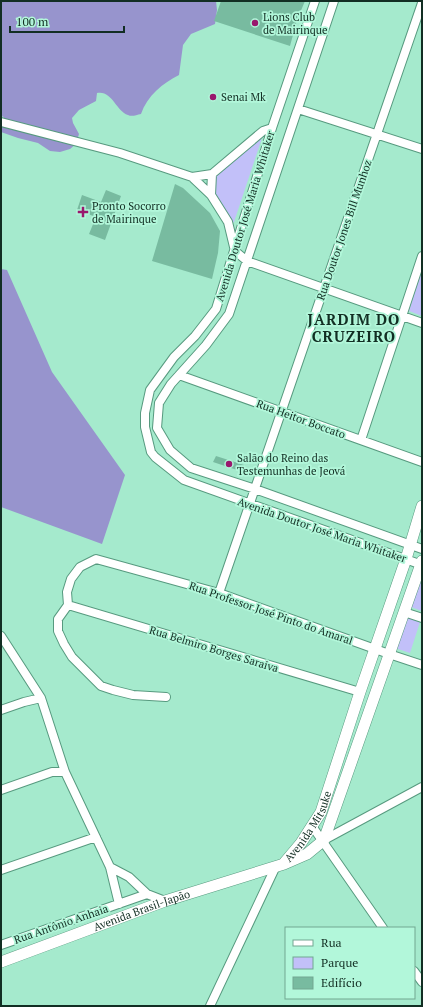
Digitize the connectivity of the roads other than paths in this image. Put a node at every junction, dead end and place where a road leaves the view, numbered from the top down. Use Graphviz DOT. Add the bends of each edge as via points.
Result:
graph roads {
  1 [pos="314,1"];
  2 [pos="334,1"];
  3 [pos="422,3"];
  4 [pos="298,109"];
  5 [pos="1,122"];
  6 [pos="272,128"];
  7 [pos="377,135"];
  8 [pos="422,150"];
  9 [pos="212,174"];
  10 [pos="192,177"];
  11 [pos="211,195"];
  12 [pos="235,251"];
  13 [pos="422,256"];
  14 [pos="247,261"];
  15 [pos="324,289"];
  16 [pos="402,316"];
  17 [pos="422,323"];
  18 [pos="179,375"];
  19 [pos="282,412"];
  20 [pos="361,440"];
  21 [pos="422,462"];
  22 [pos="255,489"];
  23 [pos="250,504"];
  24 [pos="422,506"];
  25 [pos="410,545"];
  26 [pos="422,549"];
  27 [pos="406,559"];
  28 [pos="422,563"];
  29 [pos="219,594"];
  30 [pos="68,605"];
  31 [pos="404,612"];
  32 [pos="422,618"];
  33 [pos="1,636"];
  34 [pos="375,649"];
  35 [pos="388,654"];
  36 [pos="422,665"];
  37 [pos="361,688"];
  38 [pos="376,690"];
  39 [pos="166,697"];
  40 [pos="41,698"];
  41 [pos="1,710"];
  42 [pos="65,772"];
  43 [pos="422,787"];
  44 [pos="1,790"];
  45 [pos="312,826"];
  46 [pos="96,837"];
  47 [pos="324,840"];
  48 [pos="280,865"];
  49 [pos="110,867"];
  50 [pos="1,870"];
  51 [pos="147,894"];
  52 [pos="165,901"];
  53 [pos="119,904"];
  54 [pos="383,927"];
  55 [pos="1,945"];
  56 [pos="1,962"];
  57 [pos="415,972"];
  58 [pos="422,982"];
  59 [pos="210,1006"];
  1 -- 6 [label="street, Avenida Doutor José Maria Whitaker"];
  2 -- 4 [label="street, Avenida Doutor José Maria Whitaker"];
  3 -- 7 [label="street, Rua Doutor Jones Bill Munhoz"];
  4 -- 7 [label="street"];
  4 -- 14 [label="street, Avenida Doutor José Maria Whitaker"];
  5 -- 10 [label="street" via="120,153"];
  6 -- 9 [label="street" via="263,131"];
  6 -- 12 [label="street, Avenida Doutor José Maria Whitaker"];
  7 -- 8 [label="street"];
  7 -- 15 [label="street, Rua Doutor Jones Bill Munhoz"];
  9 -- 10 [label="street"];
  9 -- 11 [label="street"];
  10 -- 11 [label="street"];
  11 -- 12 [label="street" via="228,222"];
  12 -- 14 [label="street"];
  12 -- 23 [label="street, Avenida Doutor José Maria Whitaker" via="216,308 150,390 145,427 151,452 184,480"];
  13 -- 16 [label="street"];
  14 -- 15 [label="street"];
  14 -- 18 [label="street, Avenida Doutor José Maria Whitaker" via="229,314"];
  15 -- 16 [label="street"];
  15 -- 19 [label="street, Rua Doutor Jones Bill Munhoz"];
  16 -- 17 [label="street"];
  16 -- 20 [label="street"];
  18 -- 19 [label="street, Rua Heitor Boccato"];
  18 -- 22 [label="street, Avenida Doutor José Maria Whitaker" via="159,403 156,428 170,450 190,468"];
  19 -- 20 [label="street, Rua Heitor Boccato"];
  19 -- 22 [label="street, Rua Doutor Jones Bill Munhoz"];
  20 -- 21 [label="street, Rua Heitor Boccato"];
  22 -- 23 [label="street, Rua Doutor Jones Bill Munhoz"];
  22 -- 25 [label="street, Avenida Doutor José Maria Whitaker"];
  23 -- 27 [label="street, Avenida Doutor José Maria Whitaker"];
  23 -- 29 [label="street, Rua Doutor Jones Bill Munhoz"];
  24 -- 25 [label="main road, Avenida Mitsuke"];
  25 -- 26 [label="street, Avenida Doutor José Maria Whitaker"];
  25 -- 27 [label="main road, Avenida Mitsuke"];
  27 -- 28 [label="street, Avenida Doutor José Maria Whitaker"];
  27 -- 34 [label="main road, Avenida Mitsuke"];
  28 -- 31 [label="main road, Avenida Mitsuke"];
  29 -- 30 [label="street, Rua Professor José Pinto do Amaral" via="96,559 80,567 71,579 67,592"];
  29 -- 34 [label="street, Rua Professor José Pinto do Amaral"];
  30 -- 37 [label="street, Rua Belmiro Borges Saraiva"];
  30 -- 39 [label="street" via="58,619 58,631 72,657 101,686 133,694"];
  31 -- 32 [label="street"];
  31 -- 35 [label="main road, Avenida Mitsuke"];
  33 -- 40 [label="street"];
  34 -- 35 [label="street, Rua Professor José Pinto do Amaral"];
  34 -- 37 [label="main road, Avenida Mitsuke"];
  35 -- 36 [label="street, Rua Professor José Pinto do Amaral"];
  35 -- 38 [label="main road, Avenida Mitsuke"];
  37 -- 38 [label="main road"];
  37 -- 45 [label="main road, Avenida Mitsuke" via="321,812"];
  38 -- 47 [label="main road, Avenida Mitsuke"];
  40 -- 41 [label="street"];
  40 -- 42 [label="street"];
  42 -- 44 [label="street" via="52,772"];
  42 -- 46 [label="street"];
  43 -- 47 [label="street"];
  45 -- 47 [label="street"];
  45 -- 48 [label="main road, Avenida Mitsuke" via="301,843"];
  46 -- 49 [label="street"];
  46 -- 50 [label="street"];
  47 -- 48 [label="main road, Avenida Mitsuke" via="308,854"];
  47 -- 54 [label="street"];
  48 -- 52 [label="main road, Avenida Brasil-Japão"];
  48 -- 59 [label="street"];
  49 -- 51 [label="street" via="129,877"];
  49 -- 53 [label="street"];
  51 -- 52 [label="street"];
  51 -- 53 [label="street, Rua Antônio Anhaia"];
  52 -- 56 [label="main road, Avenida Brasil-Japão"];
  53 -- 55 [label="street, Rua Antônio Anhaia"];
  57 -- 58 [label="street"];
}
